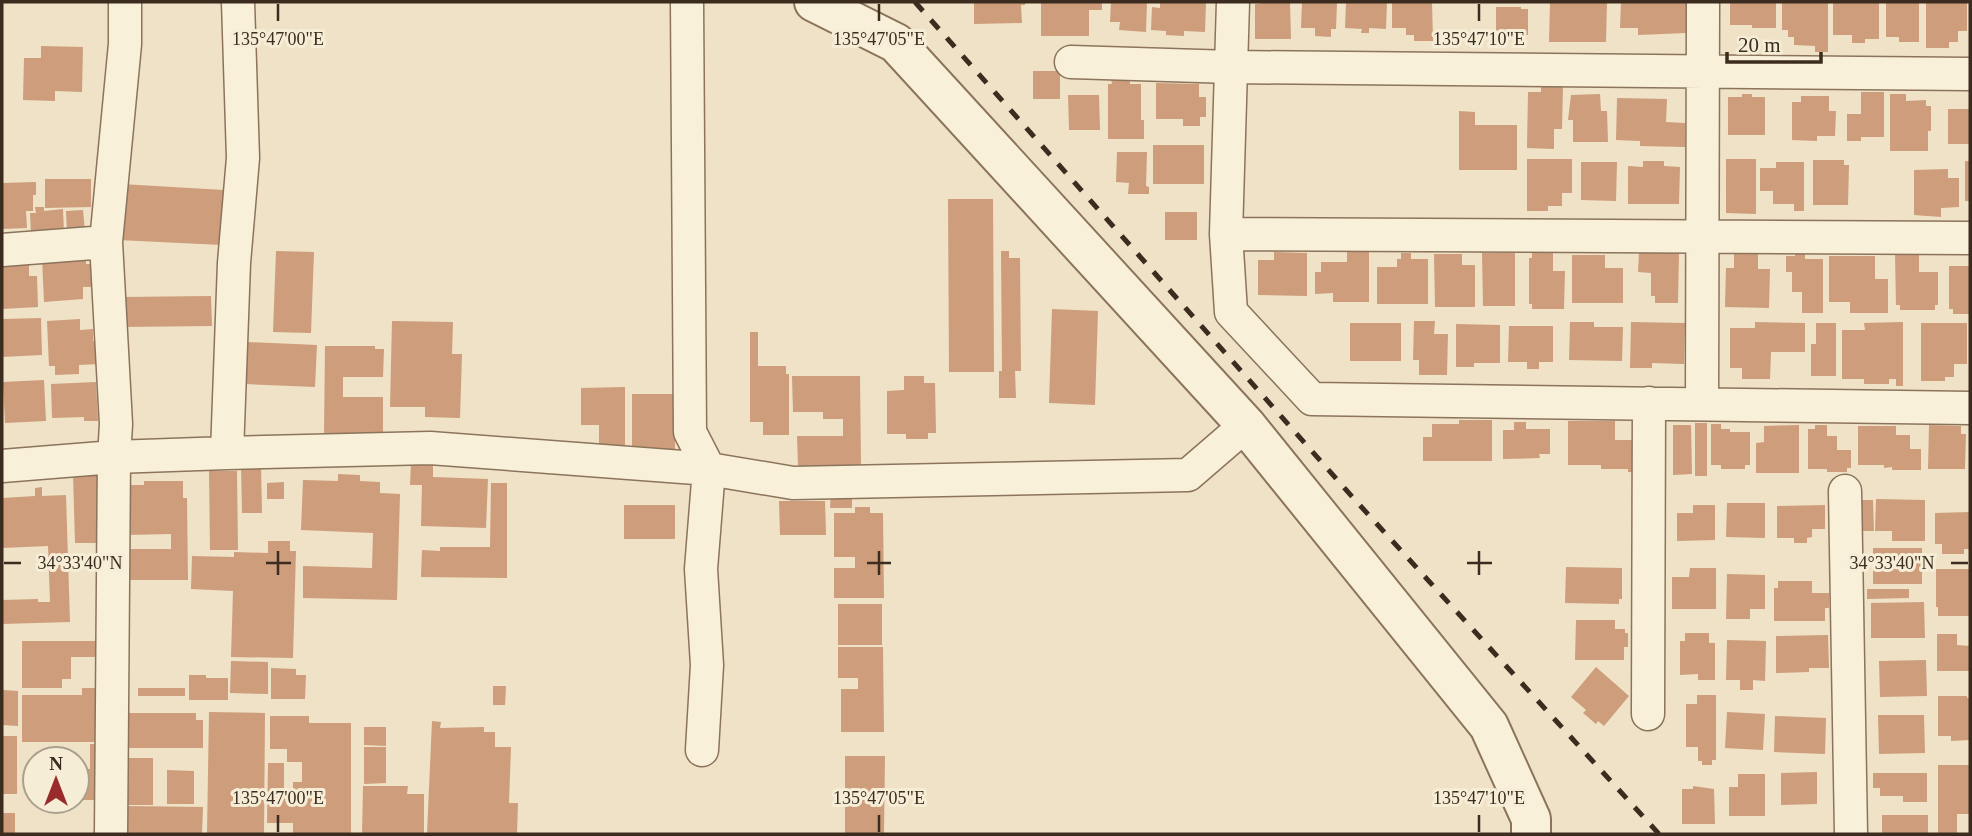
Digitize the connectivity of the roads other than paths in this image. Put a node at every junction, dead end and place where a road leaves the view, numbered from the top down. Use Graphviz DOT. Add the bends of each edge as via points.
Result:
graph roads {
  1 [pos="125,2"];
  2 [pos="238,2"];
  3 [pos="687,2"];
  4 [pos="814,2"];
  5 [pos="1233,2"];
  6 [pos="1703,2"];
  7 [pos="1071,62"];
  8 [pos="1232,67"];
  9 [pos="1702,71"];
  10 [pos="1970,74"];
  11 [pos="1226,234"];
  12 [pos="1702,237"];
  13 [pos="1970,238"];
  14 [pos="106,242"];
  15 [pos="2,250"];
  16 [pos="1649,403"];
  17 [pos="1702,404"];
  18 [pos="1970,408"];
  19 [pos="1246,425"];
  20 [pos="227,453"];
  21 [pos="114,457"];
  22 [pos="2,466"];
  23 [pos="709,469"];
  24 [pos="1845,491"];
  25 [pos="1648,714"];
  26 [pos="702,750"];
  27 [pos="111,834"];
  28 [pos="1531,834"];
  29 [pos="1851,834"];
  1 -- 14 [label="street"];
  2 -- 20 [label="street" via="243,158"];
  3 -- 23 [label="street" via="690,432"];
  4 -- 19 [label="street" via="896,43"];
  5 -- 8 [label="street"];
  6 -- 9 [label="street"];
  7 -- 8 [label="street"];
  8 -- 9 [label="street"];
  8 -- 11 [label="street"];
  9 -- 10 [label="street"];
  9 -- 12 [label="street"];
  11 -- 12 [label="street"];
  11 -- 16 [label="street" via="1231,312 1312,399"];
  12 -- 13 [label="street"];
  12 -- 17 [label="street"];
  14 -- 15 [label="street"];
  14 -- 21 [label="street"];
  16 -- 17 [label="street"];
  16 -- 25 [label="street"];
  17 -- 18 [label="street"];
  19 -- 23 [label="street" via="1188,475 793,483"];
  19 -- 28 [label="street" via="1489,726 1531,819"];
  20 -- 21 [label="street"];
  20 -- 23 [label="street" via="430,448"];
  21 -- 22 [label="street"];
  21 -- 27 [label="street"];
  23 -- 26 [label="street" via="701,569 707,665"];
  24 -- 29 [label="street"];
}
